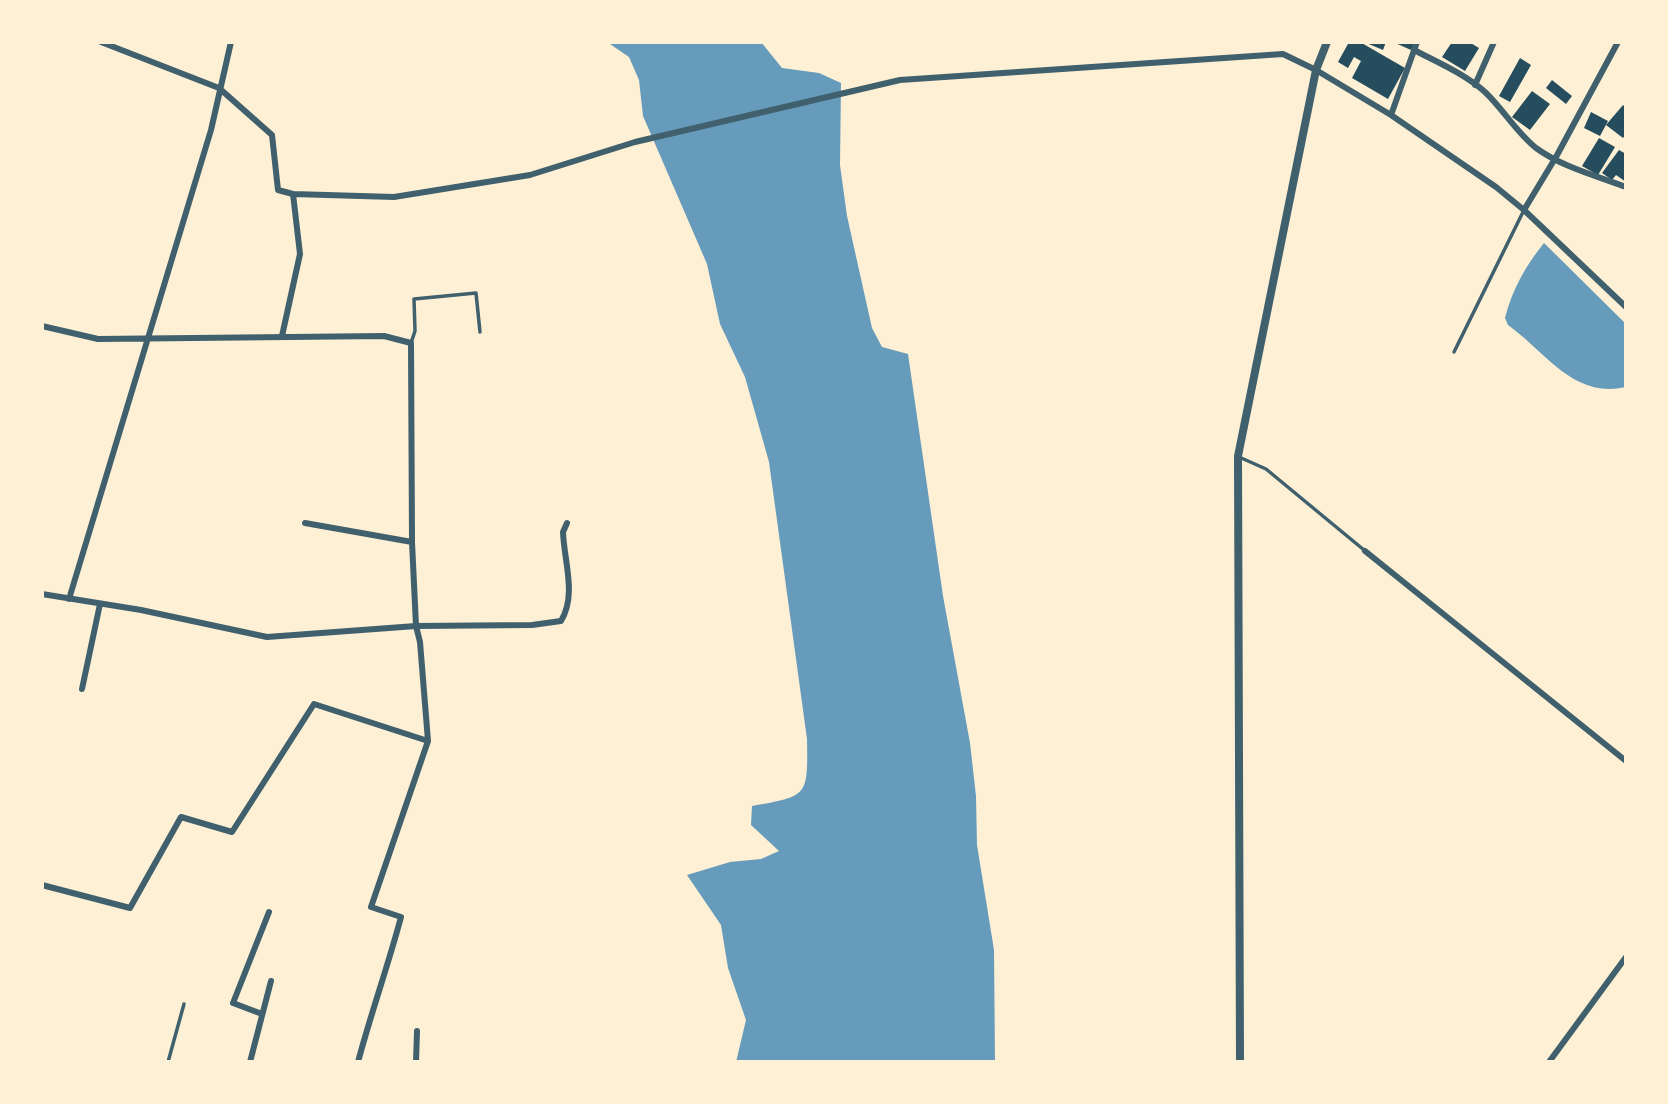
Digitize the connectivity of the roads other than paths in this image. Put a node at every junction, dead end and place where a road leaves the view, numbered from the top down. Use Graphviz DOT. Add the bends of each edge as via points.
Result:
graph roads {
  1 [pos="101,42"];
  2 [pos="231,42"];
  3 [pos="1327,42"];
  4 [pos="1417,42"];
  5 [pos="1494,42"];
  6 [pos="1618,42"];
  7 [pos="1414,50"];
  8 [pos="1316,70"];
  9 [pos="1475,85"];
  10 [pos="219,88"];
  11 [pos="1391,115"];
  12 [pos="1554,159"];
  13 [pos="1626,187"];
  14 [pos="293,194"];
  15 [pos="1524,210"];
  16 [pos="1626,307"];
  17 [pos="42,326"];
  18 [pos="480,332"];
  19 [pos="282,336"];
  20 [pos="148,339"];
  21 [pos="411,343"];
  22 [pos="1454,352"];
  23 [pos="1238,456"];
  24 [pos="305,523"];
  25 [pos="567,523"];
  26 [pos="412,542"];
  27 [pos="1365,551"];
  28 [pos="42,594"];
  29 [pos="69,599"];
  30 [pos="100,604"];
  31 [pos="416,626"];
  32 [pos="82,689"];
  33 [pos="428,741"];
  34 [pos="1626,761"];
  35 [pos="42,885"];
  36 [pos="269,912"];
  37 [pos="1626,957"];
  38 [pos="271,981"];
  39 [pos="184,1004"];
  40 [pos="262,1014"];
  41 [pos="417,1031"];
  42 [pos="168,1062"];
  43 [pos="250,1062"];
  44 [pos="358,1062"];
  45 [pos="416,1062"];
  46 [pos="1240,1062"];
  47 [pos="1549,1062"];
  1 -- 10 [label="street"];
  2 -- 10 [label="street"];
  3 -- 8 [label="street"];
  4 -- 7 [label="street"];
  5 -- 9 [label="street"];
  6 -- 12 [label="street"];
  7 -- 9 [label="street"];
  7 -- 11 [label="street"];
  8 -- 11 [label="street"];
  8 -- 14 [label="street" via="1283,54 900,80 635,142 530,175 394,197"];
  8 -- 23 [label="street"];
  9 -- 12 [label="street" via="1536,147"];
  10 -- 14 [label="street" via="272,135 278,190"];
  10 -- 20 [label="street" via="211,130"];
  11 -- 15 [label="street"];
  12 -- 13 [label="street"];
  12 -- 15 [label="street"];
  14 -- 19 [label="street" via="300,254"];
  15 -- 16 [label="street"];
  15 -- 22 [label="lane"];
  17 -- 20 [label="street" via="98,339"];
  18 -- 21 [label="lane" via="476,293 423,297 414,299"];
  19 -- 20 [label="street"];
  19 -- 21 [label="street" via="384,336"];
  20 -- 29 [label="street"];
  21 -- 26 [label="street"];
  23 -- 27 [label="lane" via="1266,469"];
  23 -- 46 [label="street"];
  24 -- 26 [label="street"];
  25 -- 31 [label="street" via="563,532 570,598 561,621"];
  26 -- 31 [label="street"];
  27 -- 34 [label="street"];
  28 -- 29 [label="street"];
  29 -- 30 [label="street"];
  30 -- 31 [label="street" via="267,637"];
  30 -- 32 [label="street"];
  31 -- 33 [label="street"];
  33 -- 35 [label="street" via="314,704 232,832 181,817 130,908"];
  33 -- 44 [label="street" via="371,907 401,917"];
  36 -- 40 [label="street" via="233,1003"];
  37 -- 47 [label="street"];
  38 -- 40 [label="street"];
  39 -- 42 [label="lane"];
  40 -- 43 [label="street"];
  41 -- 45 [label="street"];
}
